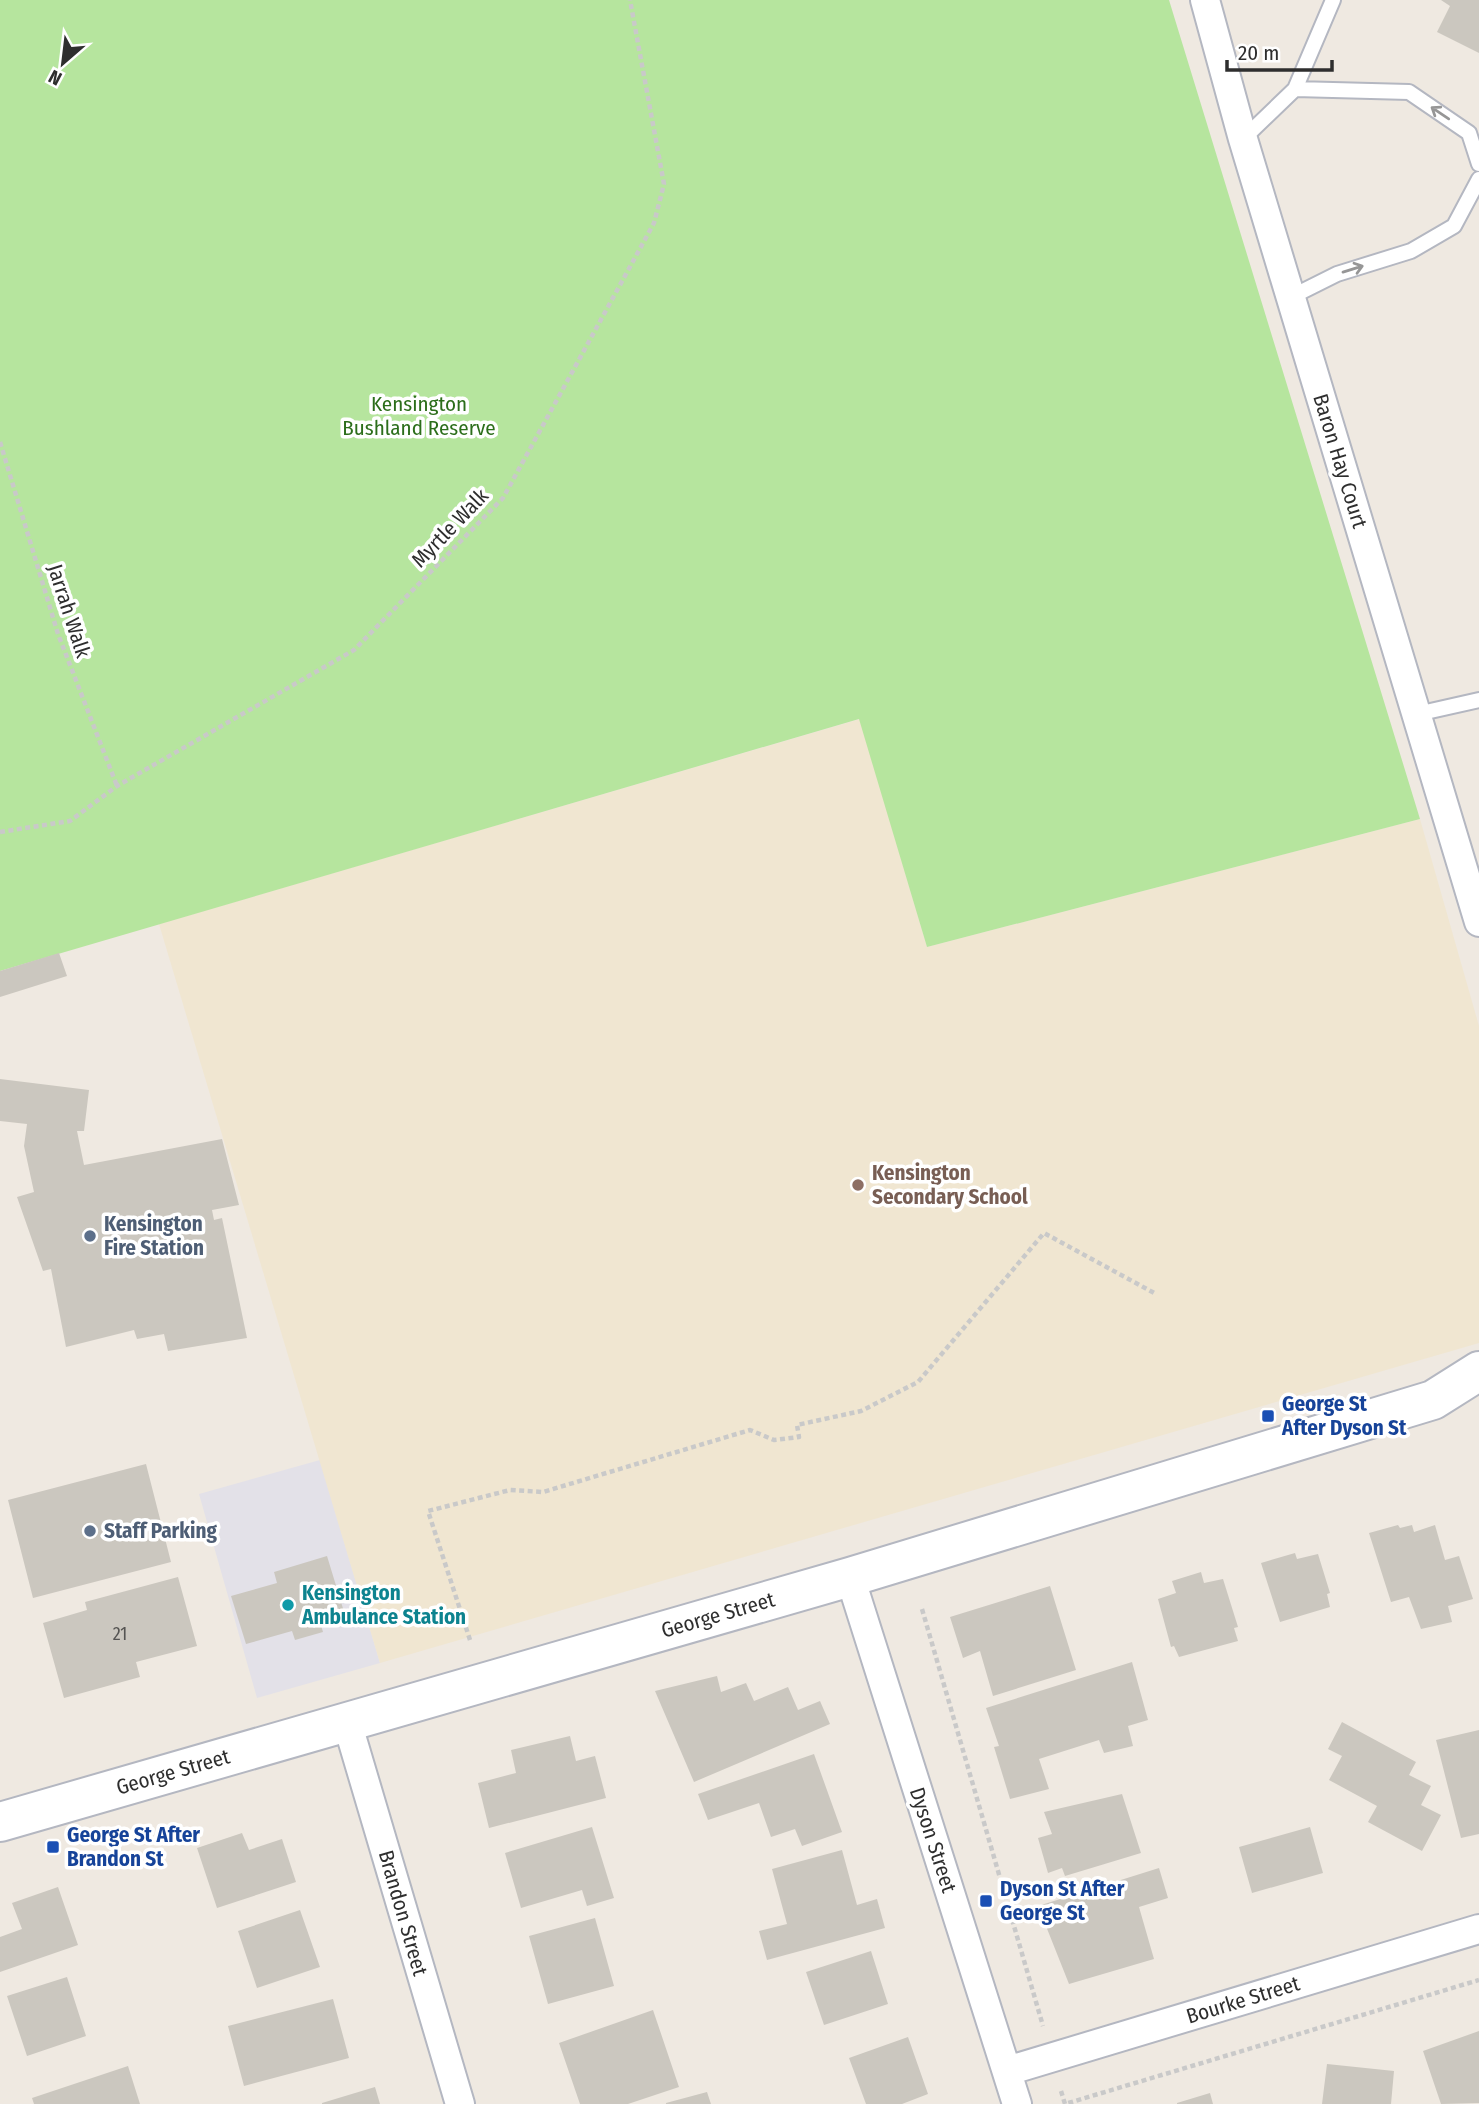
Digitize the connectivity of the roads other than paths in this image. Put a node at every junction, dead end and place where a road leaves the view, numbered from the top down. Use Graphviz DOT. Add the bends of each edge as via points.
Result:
graph roads {
  1 [pos="1205,0"];
  2 [pos="1333,0"];
  3 [pos="1295,89"];
  4 [pos="1243,139"];
  5 [pos="1479,164"];
  6 [pos="1479,178"];
  7 [pos="1291,297"];
  8 [pos="1479,700"];
  9 [pos="1417,714"];
  10 [pos="1479,922"];
  11 [pos="1479,1371"];
  12 [pos="1433,1400"];
  13 [pos="1479,1403"];
  14 [pos="850,1577"];
  15 [pos="347,1722"];
  16 [pos="0,1822"];
  17 [pos="1479,1929"];
  18 [pos="1007,2071"];
  19 [pos="460,2104"];
  20 [pos="1017,2104"];
  1 -- 4 [label="street, Baron Hay Court"];
  2 -- 3 [label="lane"];
  3 -- 4 [label="lane"];
  5 -- 3 [label="lane, one-way" via="1469,133 1409,92"];
  4 -- 7 [label="street, Baron Hay Court"];
  7 -- 6 [label="lane, one-way" via="1337,274 1411,251 1454,226"];
  7 -- 9 [label="street, Baron Hay Court"];
  8 -- 9 [label="lane"];
  9 -- 10 [label="street, Baron Hay Court"];
  11 -- 12 [label="main road, George Street"];
  12 -- 13 [label="main road, George Street"];
  12 -- 14 [label="main road, George Street"];
  14 -- 15 [label="main road, George Street"];
  14 -- 18 [label="street, Dyson Street"];
  15 -- 16 [label="main road, George Street"];
  15 -- 19 [label="street, Brandon Street"];
  17 -- 18 [label="street, Bourke Street"];
  18 -- 20 [label="street, Dyson Street"];
}
